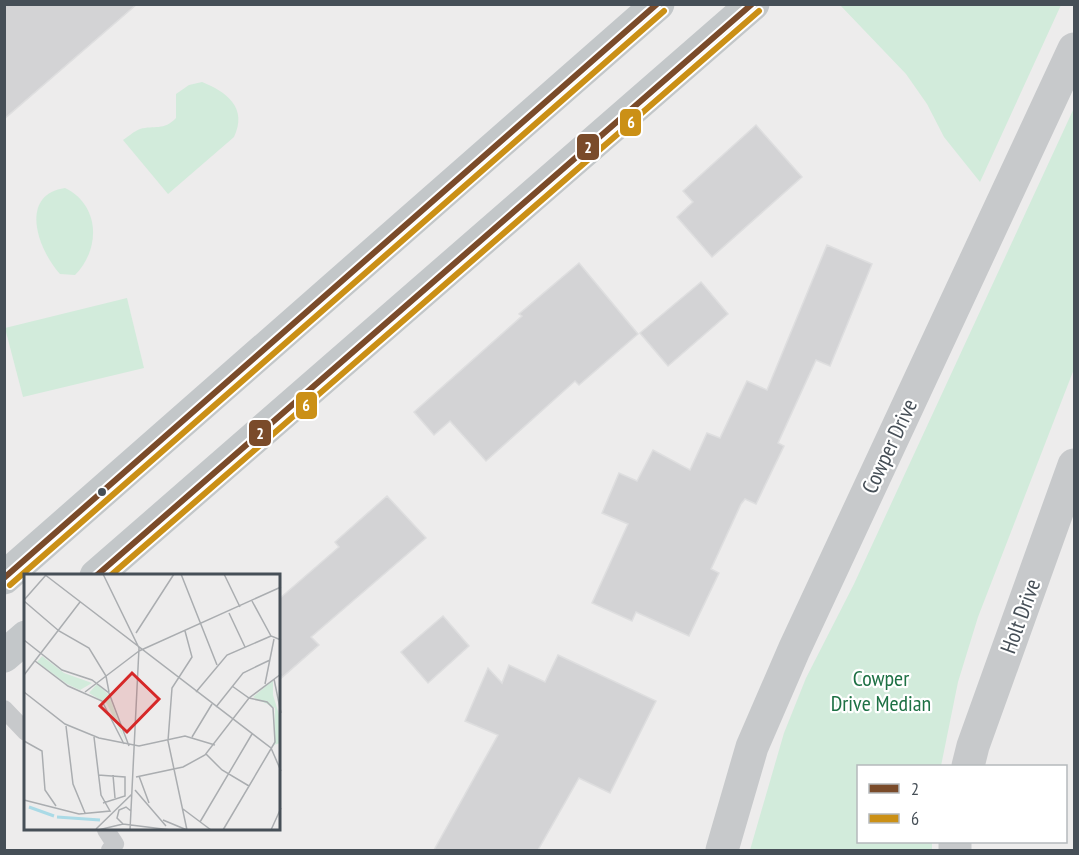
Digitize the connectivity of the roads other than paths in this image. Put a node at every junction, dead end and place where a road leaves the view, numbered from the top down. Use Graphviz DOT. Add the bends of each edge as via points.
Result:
graph roads {
  1 [pos="658,4"];
  2 [pos="753,4"];
  3 [pos="1074,50"];
  4 [pos="1074,465"];
  5 [pos="98,574"];
  6 [pos="4,578"];
  7 [pos="24,639"];
  8 [pos="4,656"];
  9 [pos="4,709"];
  10 [pos="24,730"];
  11 [pos="968,765"];
  12 [pos="107,831"];
  13 [pos="110,850"];
  14 [pos="722,850"];
  1 -- 6 [label="main road"];
  2 -- 5 [label="main road"];
  3 -- 14 [label="street, Cowper Drive" via="794,650 752,747"];
  4 -- 11 [label="street, Holt Drive"];
  7 -- 8 [label="main road"];
  9 -- 10 [label="lane"];
  12 -- 13 [label="lane" via="116,844"];
}
